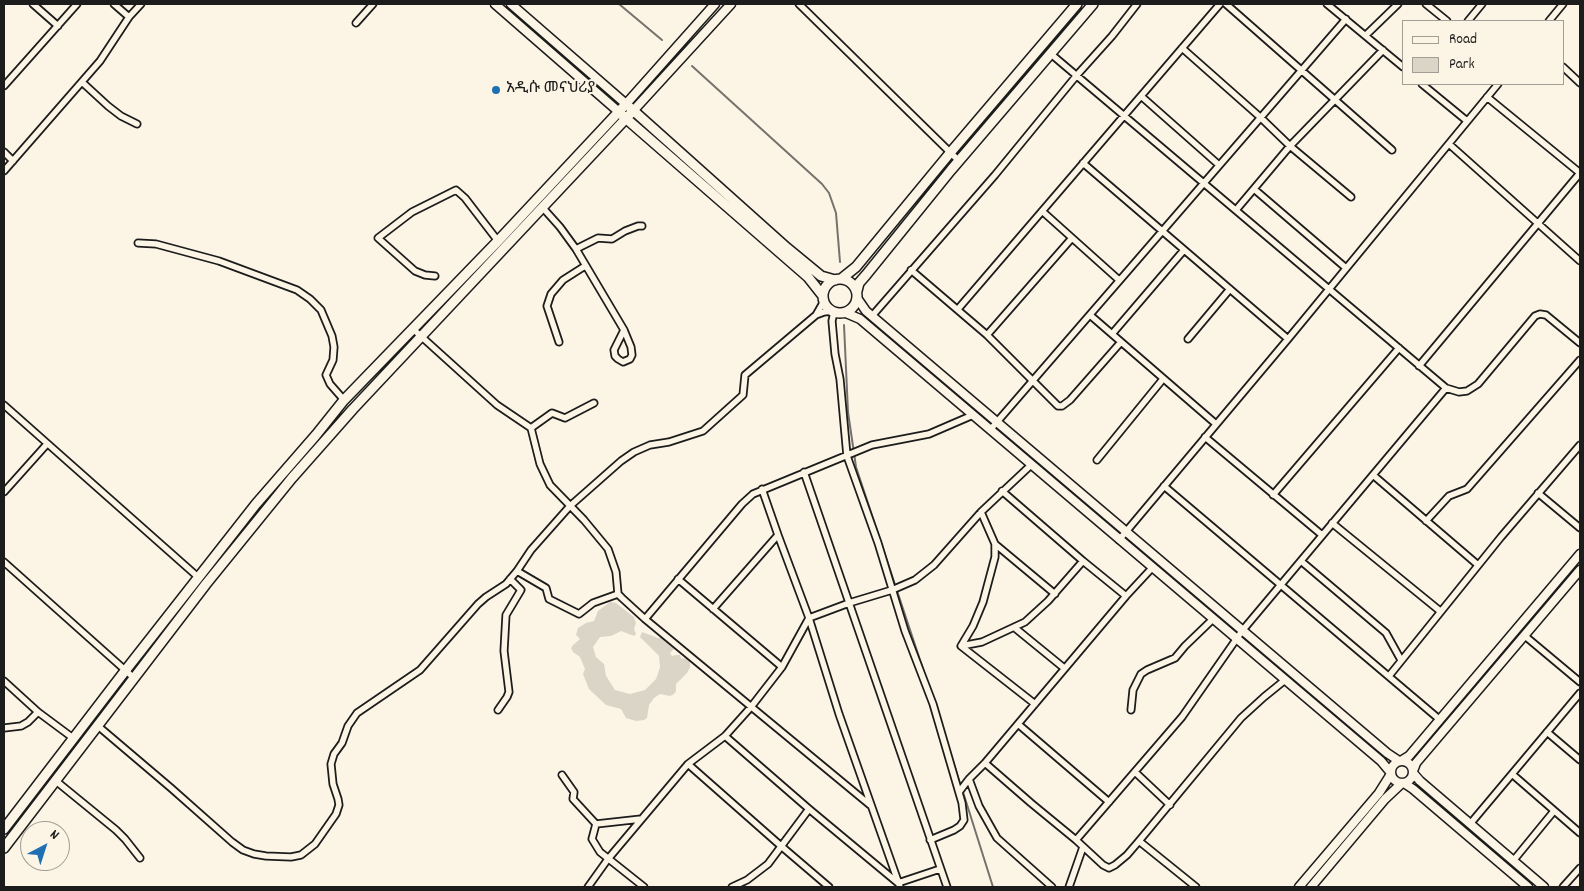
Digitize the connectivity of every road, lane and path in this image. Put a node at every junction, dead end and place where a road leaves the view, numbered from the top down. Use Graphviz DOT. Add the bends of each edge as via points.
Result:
graph roads {
  1 [pos="33,4"];
  2 [pos="77,4"];
  3 [pos="114,4"];
  4 [pos="141,4"];
  5 [pos="373,4"];
  6 [pos="495,4"];
  7 [pos="511,4"];
  8 [pos="715,4"];
  9 [pos="731,4"];
  10 [pos="799,4"];
  11 [pos="1077,4"];
  12 [pos="1093,4"];
  13 [pos="1137,4"];
  14 [pos="1220,4"];
  15 [pos="1226,4"];
  16 [pos="1327,4"];
  17 [pos="1398,4"];
  18 [pos="1426,4"];
  19 [pos="1482,4"];
  20 [pos="1564,4"];
  21 [pos="129,17"];
  22 [pos="1346,19"];
  23 [pos="1446,20"];
  24 [pos="1469,20"];
  25 [pos="1550,20"];
  26 [pos="356,23"];
  27 [pos="58,26"];
  28 [pos="1366,35"];
  29 [pos="1182,48"];
  30 [pos="1383,50"];
  31 [pos="1051,54"];
  32 [pos="1402,66"];
  33 [pos="1564,68"];
  34 [pos="1301,71"];
  35 [pos="4,74"];
  36 [pos="1077,76"];
  37 [pos="10,79"];
  38 [pos="1580,82"];
  39 [pos="83,83"];
  40 [pos="1423,85"];
  41 [pos="1497,85"];
  42 [pos="4,86"];
  43 [pos="1141,96"];
  44 [pos="1487,97"];
  45 [pos="1334,100"];
  46 [pos="626,104"];
  47 [pos="633,111"];
  48 [pos="618,112"];
  49 [pos="1124,116"];
  50 [pos="1260,117"];
  51 [pos="627,119"];
  52 [pos="1467,121"];
  53 [pos="137,124"];
  54 [pos="1449,144"];
  55 [pos="1290,146"];
  56 [pos="1392,150"];
  57 [pos="4,152"];
  58 [pos="950,153"];
  59 [pos="13,160"];
  60 [pos="959,161"];
  61 [pos="1083,163"];
  62 [pos="1219,165"];
  63 [pos="4,171"];
  64 [pos="1580,173"];
  65 [pos="1203,183"];
  66 [pos="1254,189"];
  67 [pos="1351,197"];
  68 [pos="543,208"];
  69 [pos="1236,210"];
  70 [pos="1042,211"];
  71 [pos="1538,224"];
  72 [pos="642,226"];
  73 [pos="1162,231"];
  74 [pos="1072,238"];
  75 [pos="498,240"];
  76 [pos="138,243"];
  77 [pos="576,249"];
  78 [pos="1184,250"];
  79 [pos="1580,260"];
  80 [pos="585,266"];
  81 [pos="1346,268"];
  82 [pos="911,270"];
  83 [pos="435,276"];
  84 [pos="838,280"];
  85 [pos="1120,280"];
  86 [pos="1230,289"];
  87 [pos="1328,289"];
  88 [pos="857,295"];
  89 [pos="823,298"];
  90 [pos="958,309"];
  91 [pos="833,312"];
  92 [pos="846,313"];
  93 [pos="1090,315"];
  94 [pos="816,316"];
  95 [pos="872,316"];
  96 [pos="413,329"];
  97 [pos="624,330"];
  98 [pos="1112,334"];
  99 [pos="987,335"];
  100 [pos="422,337"];
  101 [pos="1288,339"];
  102 [pos="1188,340"];
  103 [pos="559,342"];
  104 [pos="1121,342"];
  105 [pos="1580,343"];
  106 [pos="1399,348"];
  107 [pos="1580,360"];
  108 [pos="1419,366"];
  109 [pos="1163,379"];
  110 [pos="1033,380"];
  111 [pos="1446,388"];
  112 [pos="344,400"];
  113 [pos="594,402"];
  114 [pos="4,407"];
  115 [pos="973,415"];
  116 [pos="997,422"];
  117 [pos="1216,424"];
  118 [pos="531,428"];
  119 [pos="990,430"];
  120 [pos="1205,437"];
  121 [pos="47,444"];
  122 [pos="1580,445"];
  123 [pos="847,456"];
  124 [pos="1097,460"];
  125 [pos="1031,465"];
  126 [pos="804,472"];
  127 [pos="1060,475"];
  128 [pos="1373,475"];
  129 [pos="1054,484"];
  130 [pos="1164,486"];
  131 [pos="762,490"];
  132 [pos="1002,491"];
  133 [pos="4,492"];
  134 [pos="1538,493"];
  135 [pos="1272,495"];
  136 [pos="570,506"];
  137 [pos="981,512"];
  138 [pos="1426,521"];
  139 [pos="1332,523"];
  140 [pos="1580,528"];
  141 [pos="1126,532"];
  142 [pos="778,535"];
  143 [pos="1322,535"];
  144 [pos="1119,540"];
  145 [pos="995,544"];
  146 [pos="1580,554"];
  147 [pos="213,559"];
  148 [pos="1083,561"];
  149 [pos="1301,561"];
  150 [pos="4,562"];
  151 [pos="221,566"];
  152 [pos="1478,566"];
  153 [pos="1152,568"];
  154 [pos="1580,570"];
  155 [pos="518,571"];
  156 [pos="198,577"];
  157 [pos="510,579"];
  158 [pos="678,579"];
  159 [pos="1281,584"];
  160 [pos="892,590"];
  161 [pos="618,594"];
  162 [pos="1055,594"];
  163 [pos="1126,596"];
  164 [pos="849,603"];
  165 [pos="712,609"];
  166 [pos="1440,611"];
  167 [pos="810,618"];
  168 [pos="645,619"];
  169 [pos="1213,619"];
  170 [pos="1014,628"];
  171 [pos="1516,628"];
  172 [pos="1242,630"];
  173 [pos="1524,636"];
  174 [pos="1237,639"];
  175 [pos="961,646"];
  176 [pos="1401,660"];
  177 [pos="782,667"];
  178 [pos="1064,668"];
  179 [pos="125,671"];
  180 [pos="1389,676"];
  181 [pos="134,678"];
  182 [pos="1285,680"];
  183 [pos="4,681"];
  184 [pos="1580,682"];
  185 [pos="1580,693"];
  186 [pos="1034,704"];
  187 [pos="751,707"];
  188 [pos="498,710"];
  189 [pos="1131,710"];
  190 [pos="38,712"];
  191 [pos="1439,719"];
  192 [pos="1018,724"];
  193 [pos="98,726"];
  194 [pos="4,728"];
  195 [pos="1548,732"];
  196 [pos="725,736"];
  197 [pos="73,738"];
  198 [pos="1580,760"];
  199 [pos="1400,761"];
  200 [pos="986,763"];
  201 [pos="688,764"];
  202 [pos="1136,772"];
  203 [pos="1413,772"];
  204 [pos="1391,773"];
  205 [pos="1512,774"];
  206 [pos="562,775"];
  207 [pos="969,780"];
  208 [pos="56,781"];
  209 [pos="1403,783"];
  210 [pos="959,791"];
  211 [pos="1109,802"];
  212 [pos="870,805"];
  213 [pos="1170,805"];
  214 [pos="809,809"];
  215 [pos="1554,811"];
  216 [pos="641,819"];
  217 [pos="596,824"];
  218 [pos="1470,824"];
  219 [pos="4,830"];
  220 [pos="1580,833"];
  221 [pos="12,838"];
  222 [pos="930,840"];
  223 [pos="1076,840"];
  224 [pos="1140,841"];
  225 [pos="781,846"];
  226 [pos="4,847"];
  227 [pos="1083,847"];
  228 [pos="140,858"];
  229 [pos="608,859"];
  230 [pos="1513,861"];
  231 [pos="1580,868"];
  232 [pos="940,869"];
  233 [pos="743,885"];
  234 [pos="899,885"];
  235 [pos="588,887"];
  236 [pos="644,887"];
  237 [pos="732,887"];
  238 [pos="830,887"];
  239 [pos="947,887"];
  240 [pos="1052,887"];
  241 [pos="1069,887"];
  242 [pos="1196,887"];
  243 [pos="1299,887"];
  244 [pos="1311,887"];
  245 [pos="1528,887"];
  246 [pos="1544,887"];
  247 [pos="1563,887"];
  1 -- 27 [label="street"];
  2 -- 27 [label="street"];
  3 -- 21 [label="street"];
  4 -- 21 [label="street"];
  5 -- 26 [label="street"];
  6 -- 48 [label="main road"];
  7 -- 46 [label="main road"];
  8 -- 46 [label="main road"];
  9 -- 47 [label="main road"];
  10 -- 58 [label="street"];
  11 -- 58 [label="main road"];
  12 -- 31 [label="main road"];
  13 -- 36 [label="street"];
  14 -- 29 [label="street"];
  15 -- 34 [label="street"];
  16 -- 22 [label="street"];
  17 -- 28 [label="street"];
  18 -- 23 [label="street"];
  19 -- 24 [label="street"];
  20 -- 25 [label="street"];
  21 -- 39 [label="street"];
  22 -- 28 [label="street"];
  22 -- 34 [label="street"];
  27 -- 37 [label="street"];
  28 -- 30 [label="street"];
  29 -- 43 [label="street"];
  29 -- 50 [label="street"];
  30 -- 32 [label="street"];
  30 -- 45 [label="street"];
  31 -- 36 [label="street"];
  31 -- 60 [label="main road"];
  33 -- 38 [label="street"];
  34 -- 45 [label="street"];
  34 -- 50 [label="street"];
  35 -- 37 [label="street"];
  36 -- 49 [label="street"];
  36 -- 82 [label="street"];
  37 -- 42 [label="street"];
  39 -- 53 [label="street" via="121,116"];
  39 -- 59 [label="street"];
  40 -- 52 [label="street"];
  41 -- 44 [label="street"];
  43 -- 49 [label="street"];
  43 -- 62 [label="street"];
  44 -- 52 [label="street"];
  44 -- 64 [label="street"];
  45 -- 55 [label="street"];
  45 -- 56 [label="street"];
  46 -- 47 [label="main road"];
  46 -- 48 [label="main road"];
  47 -- 51 [label="main road"];
  47 -- 84 [label="main road" via="787,248 821,276"];
  48 -- 51 [label="main road"];
  48 -- 75 [label="main road"];
  49 -- 61 [label="street"];
  49 -- 65 [label="street"];
  50 -- 55 [label="street"];
  50 -- 62 [label="street"];
  51 -- 68 [label="main road"];
  51 -- 89 [label="main road" via="808,276"];
  52 -- 54 [label="street"];
  54 -- 71 [label="street"];
  54 -- 81 [label="street"];
  55 -- 66 [label="street"];
  55 -- 67 [label="street"];
  57 -- 59 [label="street"];
  58 -- 60 [label="street"];
  58 -- 84 [label="main road" via="856,267"];
  59 -- 63 [label="street"];
  60 -- 88 [label="main road" via="859,283"];
  61 -- 70 [label="street"];
  61 -- 73 [label="street"];
  62 -- 65 [label="street"];
  64 -- 71 [label="street"];
  65 -- 69 [label="street"];
  65 -- 73 [label="street"];
  66 -- 69 [label="street"];
  66 -- 81 [label="street"];
  68 -- 77 [label="street"];
  68 -- 100 [label="main road"];
  69 -- 87 [label="street"];
  70 -- 74 [label="street"];
  70 -- 90 [label="street"];
  71 -- 79 [label="street"];
  71 -- 108 [label="street"];
  72 -- 77 [label="street" via="612,239 598,238"];
  73 -- 78 [label="street"];
  73 -- 85 [label="street"];
  74 -- 85 [label="street"];
  74 -- 99 [label="street"];
  75 -- 83 [label="street" via="456,190 412,212 378,238 415,271"];
  75 -- 96 [label="main road"];
  76 -- 112 [label="street" via="156,244 219,261 297,290 310,299 321,310 332,336 333,354 327,380"];
  77 -- 80 [label="street"];
  78 -- 86 [label="street"];
  78 -- 98 [label="street"];
  80 -- 97 [label="street"];
  80 -- 103 [label="street" via="563,280 550,294 547,306"];
  81 -- 87 [label="street"];
  82 -- 90 [label="street"];
  82 -- 95 [label="street"];
  84 -- 88 [label="main road" via="851,283"];
  84 -- 89 [label="main road" via="826,286"];
  85 -- 93 [label="street"];
  86 -- 101 [label="street"];
  86 -- 102 [label="street"];
  87 -- 101 [label="street"];
  87 -- 106 [label="street"];
  88 -- 92 [label="main road" via="854,307"];
  88 -- 95 [label="main road" via="860,304"];
  89 -- 91 [label="main road"];
  89 -- 94 [label="street"];
  90 -- 99 [label="street"];
  91 -- 92 [label="main road"];
  91 -- 94 [label="street"];
  91 -- 123 [label="street"];
  92 -- 115 [label="main road" via="860,319"];
  93 -- 98 [label="street"];
  93 -- 110 [label="street"];
  94 -- 136 [label="street" via="745,375 743,395 703,431 634,452"];
  95 -- 116 [label="main road"];
  96 -- 100 [label="street"];
  96 -- 112 [label="main road"];
  97 -- 97 [label="street" via="632,354 623,362 615,356 614,350"];
  98 -- 104 [label="street"];
  99 -- 110 [label="street"];
  100 -- 118 [label="street" via="497,405"];
  100 -- 151 [label="main road" via="292,478"];
  101 -- 117 [label="street"];
  104 -- 109 [label="street"];
  104 -- 110 [label="street" via="1062,406 1058,406"];
  105 -- 111 [label="street" via="1546,315 1540,314 1478,384 1459,392"];
  106 -- 108 [label="street"];
  106 -- 135 [label="street"];
  107 -- 138 [label="street" via="1467,489 1449,496"];
  108 -- 111 [label="street"];
  109 -- 117 [label="street"];
  109 -- 124 [label="street"];
  110 -- 116 [label="street"];
  111 -- 128 [label="street"];
  112 -- 147 [label="main road"];
  113 -- 118 [label="street" via="565,418 552,413"];
  114 -- 121 [label="street"];
  115 -- 119 [label="main road"];
  115 -- 123 [label="street" via="929,434 872,445"];
  116 -- 119 [label="street"];
  116 -- 127 [label="main road"];
  117 -- 120 [label="street"];
  118 -- 136 [label="street" via="540,464 550,485"];
  119 -- 125 [label="main road"];
  120 -- 130 [label="street"];
  120 -- 135 [label="street"];
  121 -- 133 [label="street"];
  121 -- 156 [label="street"];
  122 -- 134 [label="street"];
  123 -- 126 [label="street"];
  123 -- 160 [label="street"];
  125 -- 129 [label="main road"];
  125 -- 132 [label="street"];
  126 -- 131 [label="street"];
  126 -- 164 [label="street"];
  127 -- 129 [label="main road"];
  127 -- 141 [label="main road"];
  128 -- 138 [label="street"];
  128 -- 139 [label="street"];
  129 -- 144 [label="main road"];
  130 -- 141 [label="street"];
  130 -- 159 [label="street"];
  131 -- 142 [label="street"];
  131 -- 158 [label="street" via="742,504"];
  132 -- 137 [label="street"];
  132 -- 148 [label="street"];
  134 -- 140 [label="street"];
  134 -- 152 [label="street"];
  135 -- 143 [label="street"];
  136 -- 155 [label="street"];
  136 -- 161 [label="street" via="608,549 616,572"];
  137 -- 145 [label="street"];
  137 -- 160 [label="street" via="934,565 915,580"];
  138 -- 152 [label="street"];
  139 -- 143 [label="street"];
  139 -- 166 [label="street"];
  141 -- 144 [label="street"];
  141 -- 172 [label="main road"];
  142 -- 165 [label="street"];
  142 -- 167 [label="street"];
  143 -- 149 [label="street"];
  144 -- 153 [label="main road"];
  145 -- 162 [label="street"];
  145 -- 175 [label="street" via="994,563 984,602"];
  146 -- 171 [label="main road"];
  147 -- 151 [label="main road"];
  147 -- 156 [label="main road"];
  148 -- 162 [label="street"];
  148 -- 163 [label="street"];
  149 -- 159 [label="street"];
  149 -- 176 [label="street" via="1386,633"];
  150 -- 179 [label="street"];
  151 -- 181 [label="main road"];
  152 -- 166 [label="street"];
  153 -- 163 [label="street"];
  153 -- 169 [label="main road"];
  154 -- 173 [label="main road"];
  155 -- 157 [label="street"];
  155 -- 161 [label="street" via="546,588 549,599 579,614 594,603"];
  156 -- 179 [label="main road"];
  157 -- 188 [label="street" via="521,590 506,615 504,651 509,692"];
  157 -- 193 [label="street" via="478,604 420,670 352,719 331,764 339,805 336,814 315,844 301,854 266,856 243,850"];
  158 -- 165 [label="street"];
  158 -- 168 [label="street"];
  159 -- 172 [label="street"];
  159 -- 180 [label="street"];
  160 -- 164 [label="street"];
  160 -- 210 [label="street" via="933,704"];
  161 -- 168 [label="street"];
  162 -- 170 [label="street"];
  163 -- 178 [label="street"];
  164 -- 167 [label="street"];
  164 -- 222 [label="street"];
  165 -- 177 [label="street"];
  166 -- 176 [label="street"];
  167 -- 177 [label="street"];
  167 -- 212 [label="street"];
  168 -- 187 [label="street"];
  169 -- 174 [label="main road"];
  169 -- 189 [label="street" via="1175,658 1141,674 1133,690"];
  170 -- 175 [label="street" via="982,642"];
  170 -- 178 [label="street"];
  171 -- 173 [label="main road"];
  171 -- 191 [label="main road"];
  172 -- 174 [label="street"];
  172 -- 199 [label="main road"];
  173 -- 184 [label="street"];
  173 -- 203 [label="main road" via="1416,762"];
  174 -- 182 [label="main road"];
  174 -- 202 [label="street" via="1182,716"];
  175 -- 186 [label="street"];
  176 -- 180 [label="street"];
  177 -- 187 [label="street"];
  178 -- 186 [label="street"];
  179 -- 181 [label="street"];
  179 -- 197 [label="main road"];
  180 -- 191 [label="street"];
  181 -- 193 [label="main road"];
  182 -- 204 [label="main road"];
  182 -- 213 [label="street" via="1241,718"];
  183 -- 190 [label="street"];
  185 -- 195 [label="street"];
  186 -- 192 [label="street"];
  187 -- 196 [label="street"];
  187 -- 212 [label="street"];
  190 -- 194 [label="street" via="21,726"];
  190 -- 197 [label="street"];
  191 -- 199 [label="main road" via="1409,756"];
  192 -- 200 [label="street"];
  192 -- 211 [label="street"];
  193 -- 208 [label="main road"];
  195 -- 198 [label="street"];
  195 -- 205 [label="street"];
  196 -- 201 [label="street"];
  196 -- 214 [label="street"];
  197 -- 219 [label="main road"];
  199 -- 203 [label="main road" via="1410,764"];
  199 -- 204 [label="main road"];
  200 -- 207 [label="street"];
  200 -- 223 [label="street"];
  201 -- 216 [label="street"];
  201 -- 225 [label="street"];
  202 -- 211 [label="street"];
  202 -- 213 [label="street"];
  203 -- 209 [label="main road"];
  203 -- 218 [label="main road"];
  204 -- 209 [label="main road" via="1395,780"];
  204 -- 243 [label="main road" via="1379,793"];
  205 -- 215 [label="street"];
  205 -- 218 [label="street"];
  206 -- 217 [label="street" via="574,792 573,800"];
  207 -- 210 [label="street"];
  207 -- 240 [label="street" via="997,838"];
  208 -- 221 [label="main road"];
  208 -- 228 [label="street" via="116,830"];
  209 -- 244 [label="main road" via="1385,799"];
  209 -- 245 [label="main road"];
  210 -- 222 [label="street" via="964,820 954,830"];
  211 -- 223 [label="street"];
  212 -- 234 [label="street"];
  213 -- 224 [label="street"];
  214 -- 225 [label="street"];
  214 -- 234 [label="street"];
  215 -- 220 [label="street"];
  215 -- 230 [label="street"];
  216 -- 217 [label="street"];
  216 -- 229 [label="street"];
  217 -- 229 [label="street" via="592,840"];
  218 -- 230 [label="main road"];
  219 -- 221 [label="main road"];
  221 -- 226 [label="main road"];
  222 -- 232 [label="street"];
  223 -- 227 [label="street"];
  224 -- 227 [label="street" via="1109,868"];
  224 -- 242 [label="street"];
  225 -- 233 [label="street" via="768,864"];
  225 -- 238 [label="street"];
  227 -- 241 [label="street"];
  229 -- 235 [label="street"];
  229 -- 236 [label="street"];
  230 -- 246 [label="main road"];
  231 -- 247 [label="street"];
  232 -- 234 [label="street"];
  232 -- 239 [label="street"];
  233 -- 237 [label="street"];
}
